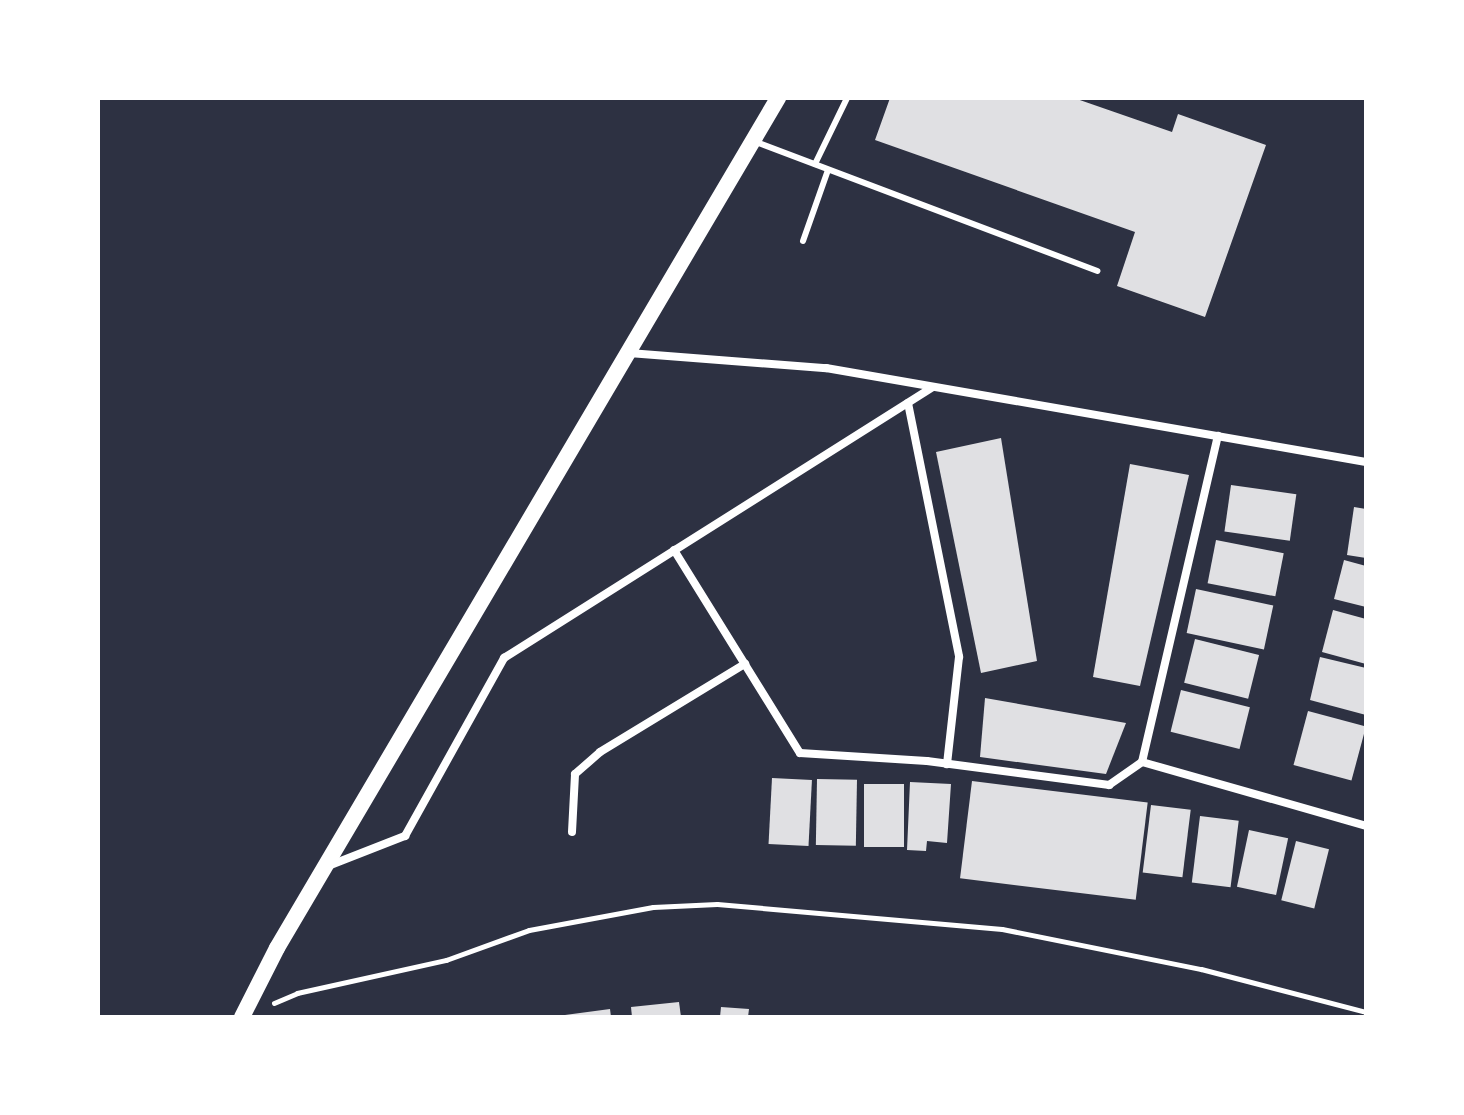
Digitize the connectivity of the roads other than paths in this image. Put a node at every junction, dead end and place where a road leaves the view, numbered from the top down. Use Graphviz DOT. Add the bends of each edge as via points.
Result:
graph roads {
  1 [pos="778,98"];
  2 [pos="847,98"];
  3 [pos="752,141"];
  4 [pos="815,164"];
  5 [pos="828,170"];
  6 [pos="803,241"];
  7 [pos="1097,271"];
  8 [pos="629,353"];
  9 [pos="933,387"];
  10 [pos="908,403"];
  11 [pos="1218,436"];
  12 [pos="1366,462"];
  13 [pos="674,550"];
  14 [pos="745,664"];
  15 [pos="1142,762"];
  16 [pos="947,764"];
  17 [pos="1366,826"];
  18 [pos="572,832"];
  19 [pos="324,868"];
  20 [pos="242,1017"];
  1 -- 3 [label="main road"];
  2 -- 4 [label="lane"];
  3 -- 4 [label="lane"];
  3 -- 8 [label="main road"];
  4 -- 5 [label="lane"];
  5 -- 6 [label="lane"];
  5 -- 7 [label="lane"];
  8 -- 9 [label="street" via="826,368"];
  8 -- 19 [label="main road"];
  9 -- 10 [label="street"];
  9 -- 11 [label="street"];
  10 -- 13 [label="street"];
  10 -- 16 [label="street" via="959,657"];
  11 -- 12 [label="street"];
  11 -- 15 [label="street"];
  13 -- 14 [label="street"];
  13 -- 19 [label="street" via="504,658 405,836"];
  14 -- 16 [label="street" via="800,753"];
  14 -- 18 [label="street" via="600,752 575,774"];
  15 -- 16 [label="street" via="1109,785"];
  15 -- 17 [label="street"];
  19 -- 20 [label="main road"];
}
